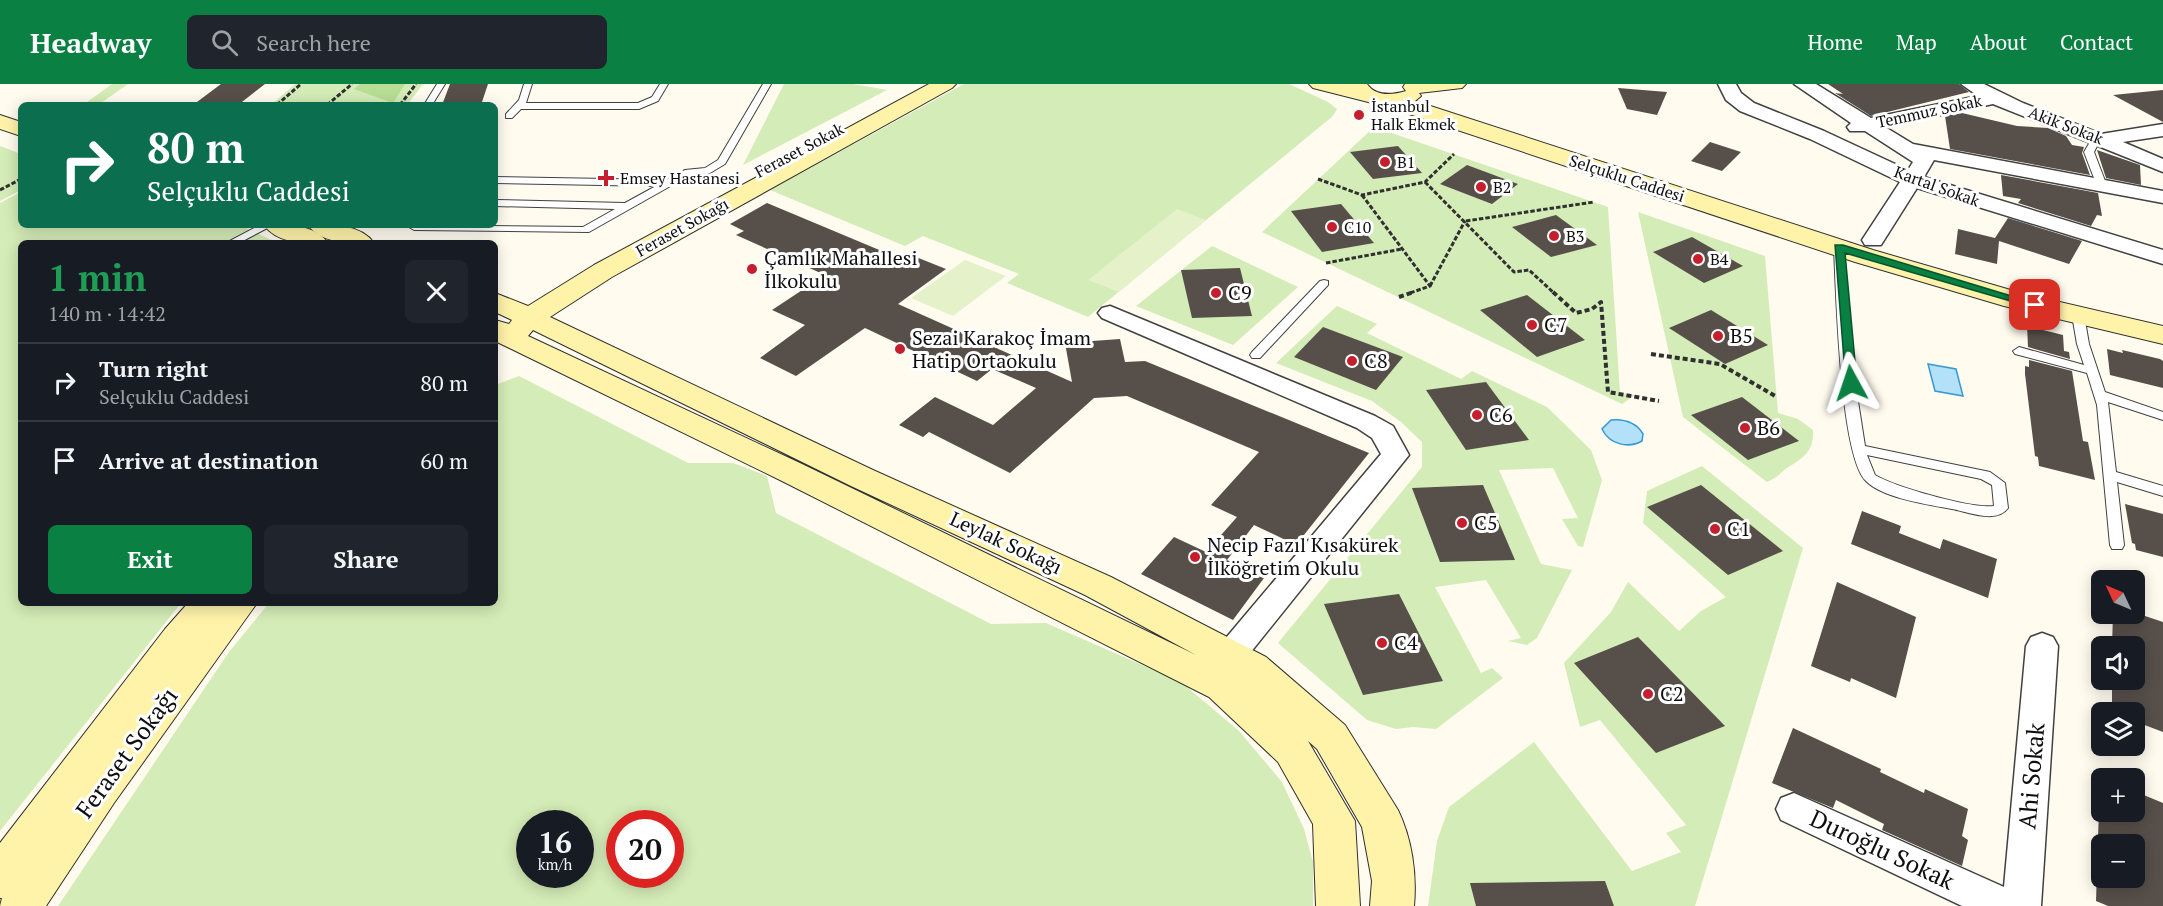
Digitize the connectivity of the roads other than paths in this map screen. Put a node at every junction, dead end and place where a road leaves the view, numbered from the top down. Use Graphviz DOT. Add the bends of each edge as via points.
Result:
graph roads {
  1 [pos="441,84"];
  2 [pos="528,84"];
  3 [pos="664,84"];
  4 [pos="767,84"];
  5 [pos="922,84"];
  6 [pos="945,84"];
  7 [pos="1320,84"];
  8 [pos="1455,84"];
  9 [pos="1726,84"];
  10 [pos="1803,84"];
  11 [pos="1970,84"];
  12 [pos="1413,87"];
  13 [pos="1359,89"];
  14 [pos="1993,98"];
  15 [pos="1389,100"];
  16 [pos="430,102"];
  17 [pos="0,106"];
  18 [pos="518,106"];
  19 [pos="18,112"];
  20 [pos="509,116"];
  21 [pos="0,122"];
  22 [pos="1865,125"];
  23 [pos="18,128"];
  24 [pos="2163,130"];
  25 [pos="1817,135"];
  26 [pos="2103,139"];
  27 [pos="1906,149"];
  28 [pos="2163,166"];
  29 [pos="498,180"];
  30 [pos="1913,180"];
  31 [pos="666,183"];
  32 [pos="2102,186"];
  33 [pos="2163,197"];
  34 [pos="498,203"];
  35 [pos="625,206"];
  36 [pos="262,228"];
  37 [pos="302,228"];
  38 [pos="471,228"];
  39 [pos="328,231"];
  40 [pos="237,240"];
  41 [pos="353,240"];
  42 [pos="1839,248"];
  43 [pos="1869,248"];
  44 [pos="2163,257"];
  45 [pos="1324,283"];
  46 [pos="1110,313"];
  47 [pos="2078,315"];
  48 [pos="2163,317"];
  49 [pos="504,326"];
  50 [pos="2163,335"];
  51 [pos="2019,351"];
  52 [pos="1256,355"];
  53 [pos="2092,371"];
  54 [pos="2100,395"];
  55 [pos="2163,416"];
  56 [pos="1858,449"];
  57 [pos="2110,475"];
  58 [pos="2163,491"];
  59 [pos="2117,545"];
  60 [pos="206,606"];
  61 [pos="237,606"];
  62 [pos="2042,646"];
  63 [pos="1231,654"];
  64 [pos="1794,809"];
  65 [pos="0,878"];
  66 [pos="21,906"];
  67 [pos="1338,906"];
  68 [pos="1392,906"];
  69 [pos="2003,906"];
  70 [pos="2022,906"];
  1 -- 16 [label="lane"];
  2 -- 18 [label="lane"];
  3 -- 18 [label="lane" via="655,99 639,106"];
  4 -- 31 [label="lane" via="722,162 707,171 688,172"];
  5 -- 49 [label="street, Feraset Sokak" via="683,212"];
  6 -- 49 [label="street, Feraset Sokağı"];
  7 -- 13 [label="street"];
  8 -- 12 [label="street"];
  9 -- 25 [label="street, Kartal Sokak" via="1747,107"];
  10 -- 22 [label="street"];
  11 -- 14 [label="street, Akik Sokak"];
  12 -- 15 [label="street" via="1405,98"];
  12 -- 43 [label="street, Selçuklu Caddesi" via="1458,110"];
  13 -- 15 [label="street, Selçuklu Caddesi"];
  14 -- 22 [label="street, Temmuz Sokak"];
  14 -- 26 [label="street, Akik Sokak"];
  15 -- 42 [label="street, Selçuklu Caddesi"];
  17 -- 19 [label="street"];
  18 -- 20 [label="lane"];
  21 -- 23 [label="street"];
  22 -- 25 [label="street, Temmuz Sokak"];
  22 -- 27 [label="street"];
  24 -- 26 [label="street"];
  25 -- 30 [label="street, Kartal Sokak"];
  26 -- 28 [label="street, Akik Sokak"];
  26 -- 32 [label="lane" via="2093,144 2089,152"];
  27 -- 30 [label="street" via="1924,160"];
  27 -- 32 [label="street"];
  29 -- 31 [label="lane"];
  30 -- 43 [label="street"];
  30 -- 44 [label="street, Kartal Sokak"];
  31 -- 35 [label="lane"];
  32 -- 33 [label="street"];
  34 -- 35 [label="lane"];
  35 -- 38 [label="lane" via="585,230"];
  36 -- 40 [label="lane"];
  37 -- 39 [label="street"];
  39 -- 41 [label="street"];
  42 -- 43 [label="street, Selçuklu Caddesi"];
  42 -- 56 [label="lane"];
  43 -- 47 [label="street, Selçuklu Caddesi" via="2014,300"];
  43 -- 48 [label="street, Selçuklu Caddesi"];
  45 -- 52 [label="lane"];
  46 -- 63 [label="street" via="1366,422 1383,432 1395,455"];
  47 -- 50 [label="street, Selçuklu Caddesi"];
  47 -- 53 [label="lane"];
  49 -- 63 [label="street, Leylak Sokağı" via="862,478 1098,586"];
  49 -- 67 [label="street, Leylak Sokağı" via="1223,686 1292,750 1334,821"];
  51 -- 53 [label="lane"];
  53 -- 54 [label="lane"];
  54 -- 55 [label="lane"];
  54 -- 57 [label="lane"];
  56 -- 56 [label="lane" via="1869,477 1886,488 1994,512 2001,508 1998,483 1985,475"];
  57 -- 58 [label="lane"];
  57 -- 59 [label="lane"];
  60 -- 65 [label="street"];
  61 -- 66 [label="street, Feraset Sokağı" via="139,735"];
  62 -- 70 [label="street, Ahi Sokak"];
  63 -- 68 [label="street, Leylak Sokağı" via="1253,668 1331,737 1383,823 1394,881"];
  64 -- 69 [label="street, Duroğlu Sokak"];
}
